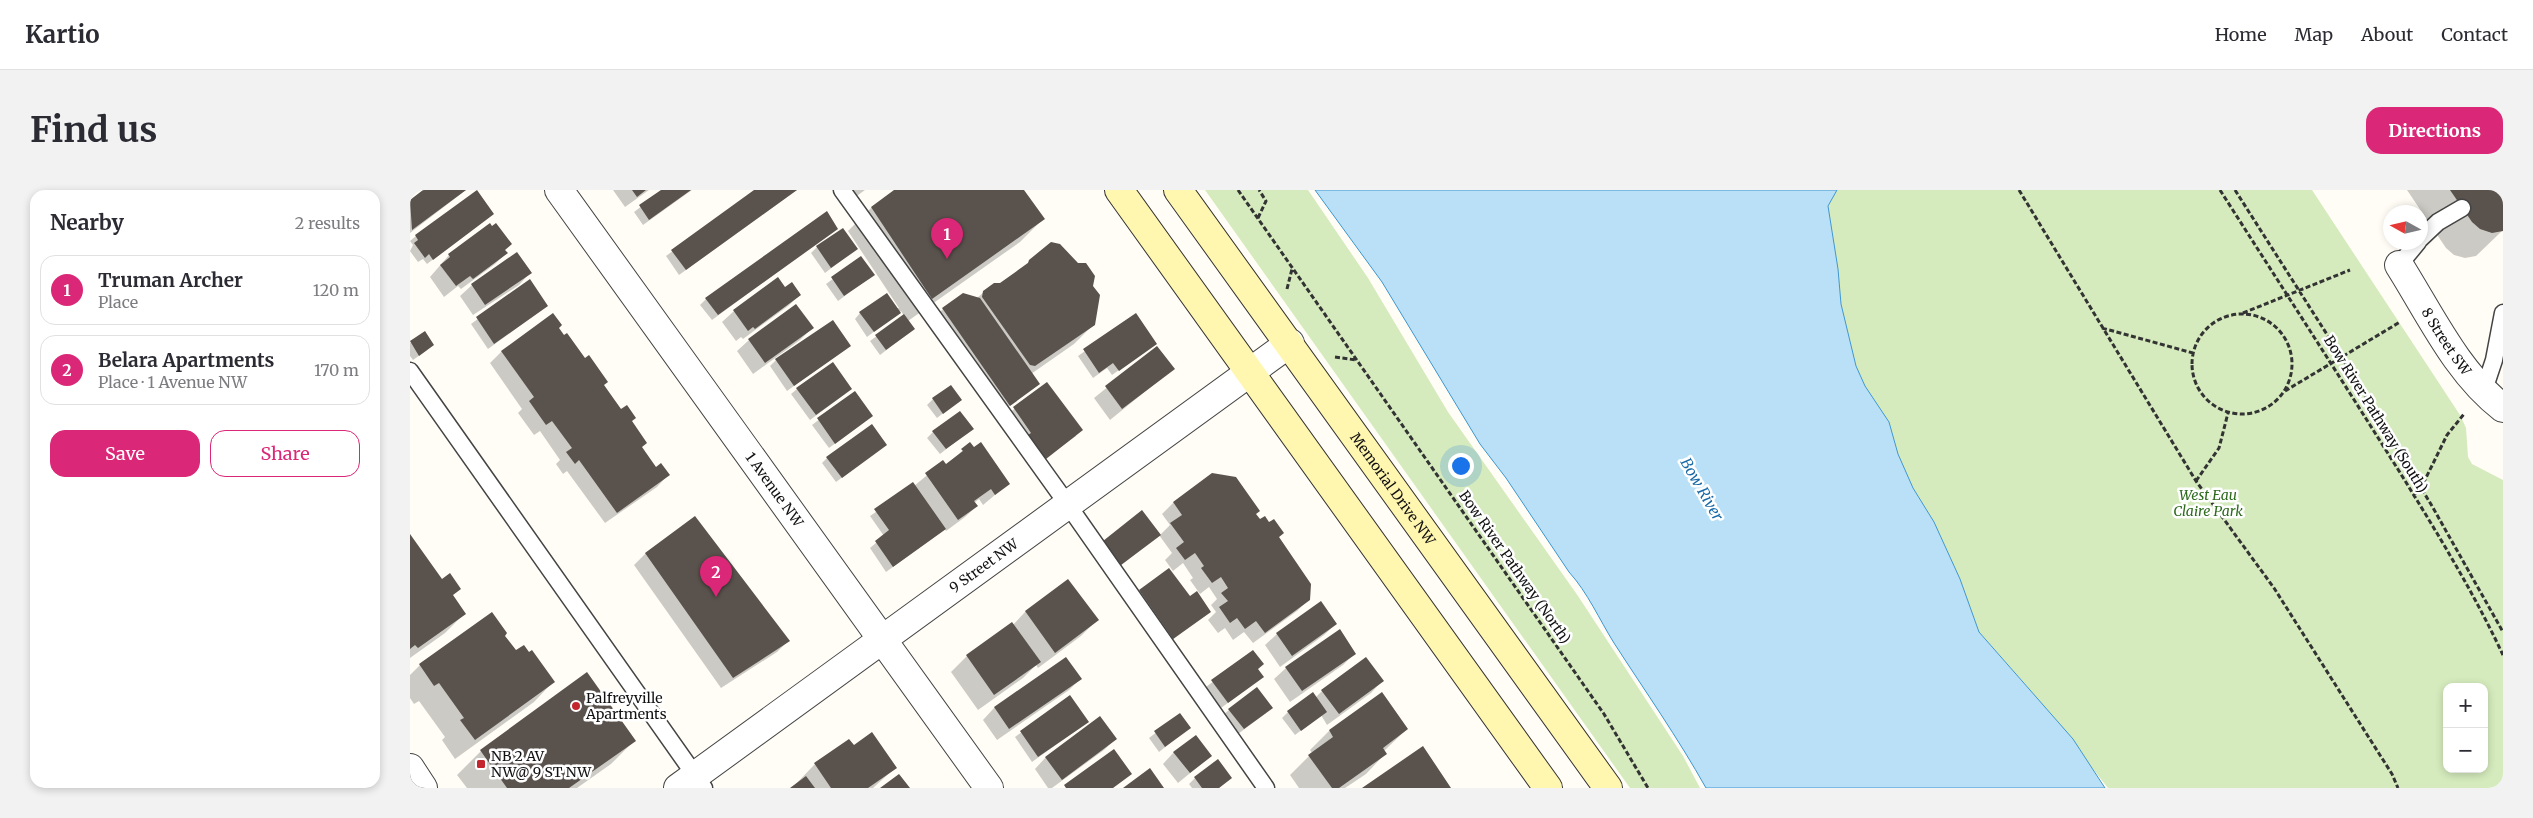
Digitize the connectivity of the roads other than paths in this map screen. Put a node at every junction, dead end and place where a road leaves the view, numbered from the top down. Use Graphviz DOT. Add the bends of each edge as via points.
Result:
graph roads {
  1 [pos="559,190"];
  2 [pos="842,190"];
  3 [pos="1119,190"];
  4 [pos="1178,190"];
  5 [pos="2462,208"];
  6 [pos="2428,232"];
  7 [pos="2411,250"];
  8 [pos="2399,265"];
  9 [pos="2503,313"];
  10 [pos="1290,343"];
  11 [pos="410,371"];
  12 [pos="1249,373"];
  13 [pos="2493,401"];
  14 [pos="1068,505"];
  15 [pos="884,640"];
  16 [pos="693,784"];
  17 [pos="989,788"];
  18 [pos="1266,788"];
  19 [pos="1548,788"];
  20 [pos="1608,788"];
  1 -- 15 [label="street, 1 Avenue NW"];
  2 -- 14 [label="lane"];
  3 -- 12 [label="main road"];
  4 -- 10 [label="main road, Memorial Drive NW"];
  5 -- 6 [label="lane"];
  7 -- 8 [label="lane"];
  8 -- 13 [label="street, 8 Street SW" via="2458,360"];
  9 -- 13 [label="lane" via="2494,360"];
  10 -- 12 [label="street, 9 Street NW"];
  10 -- 20 [label="main road, Memorial Drive NW"];
  11 -- 16 [label="lane"];
  12 -- 14 [label="street, 9 Street NW"];
  12 -- 19 [label="main road"];
  14 -- 15 [label="street, 9 Street NW"];
  14 -- 18 [label="lane"];
  15 -- 16 [label="street, 9 Street NW"];
  15 -- 17 [label="street, 1 Avenue NW"];
}
